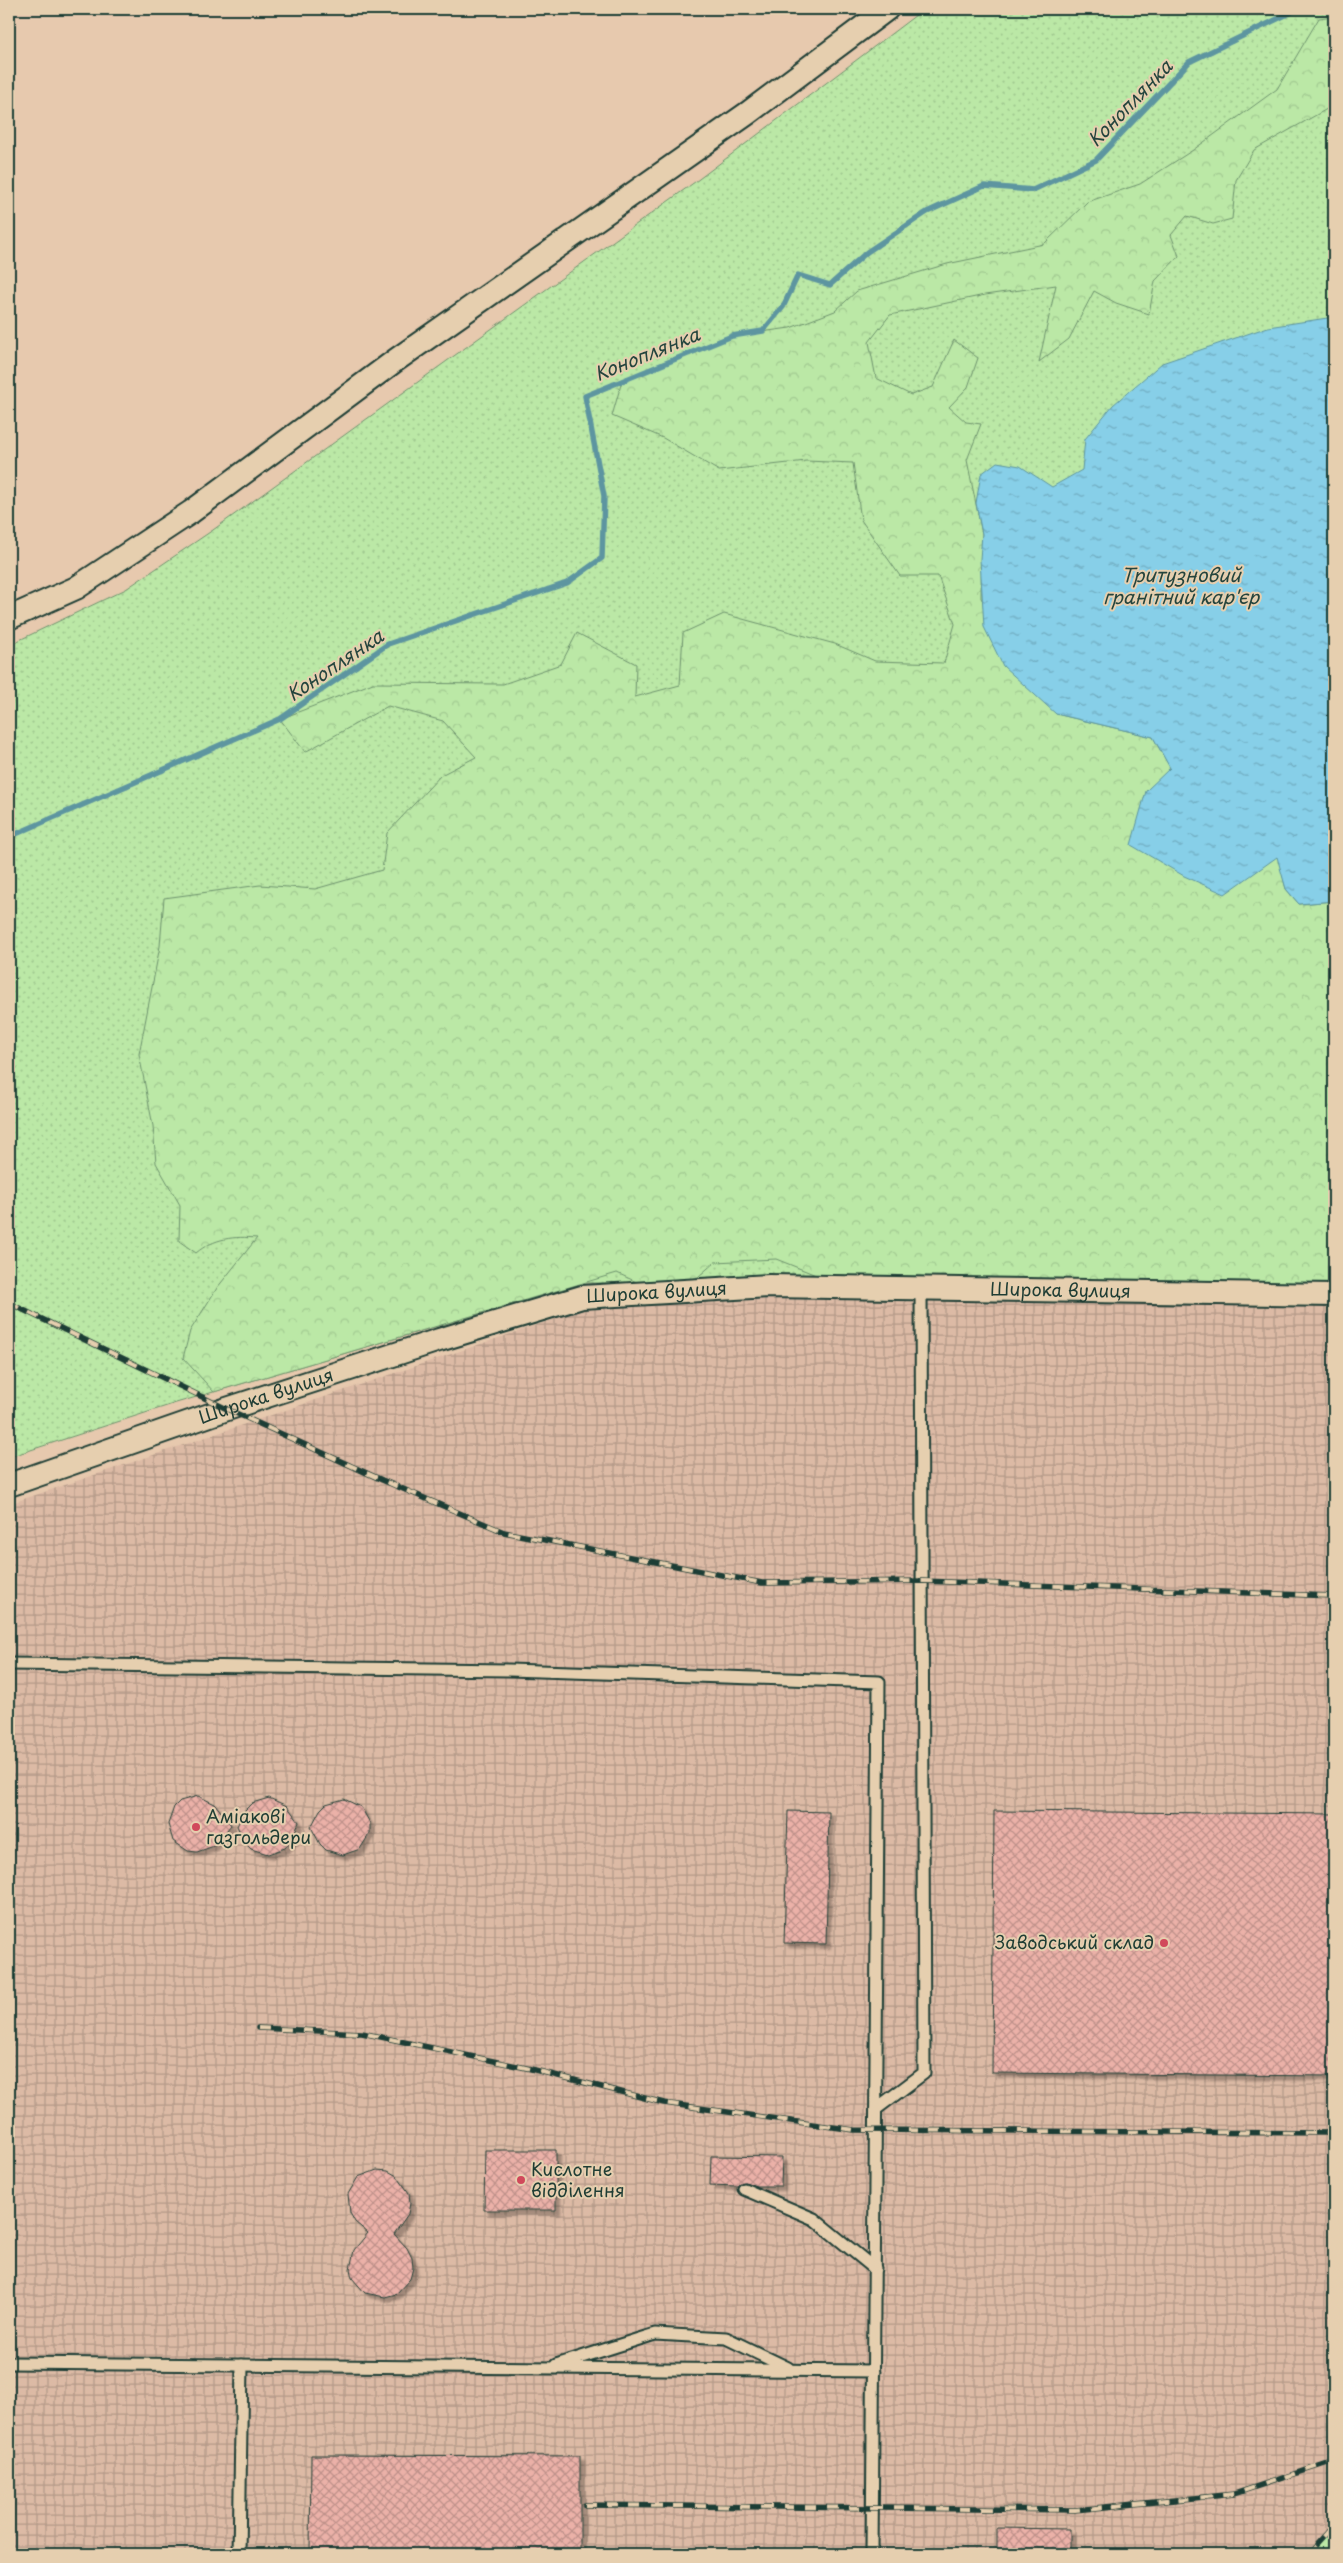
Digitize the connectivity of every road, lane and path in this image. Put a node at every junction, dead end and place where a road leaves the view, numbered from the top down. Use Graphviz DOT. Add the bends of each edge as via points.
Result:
graph roads {
  1 [pos="887,9"];
  2 [pos="9,618"];
  3 [pos="921,1288"];
  4 [pos="1334,1295"];
  5 [pos="9,1484"];
  6 [pos="9,1664"];
  7 [pos="876,2109"];
  8 [pos="744,2189"];
  9 [pos="874,2269"];
  10 [pos="9,2363"];
  11 [pos="242,2365"];
  12 [pos="546,2368"];
  13 [pos="792,2370"];
  14 [pos="874,2371"];
  15 [pos="239,2554"];
  16 [pos="872,2554"];
  1 -- 2 [label="street" via="748,113 396,360 191,512 76,588"];
  3 -- 4 [label="street, Широка вулиця"];
  3 -- 5 [label="street, Широка вулиця" via="769,1286 582,1297 227,1409"];
  3 -- 7 [label="lane" via="924,2073"];
  6 -- 7 [label="lane" via="509,1670 879,1682"];
  7 -- 9 [label="lane"];
  8 -- 9 [label="lane" via="814,2218"];
  9 -- 14 [label="lane"];
  10 -- 11 [label="lane"];
  11 -- 12 [label="lane"];
  11 -- 15 [label="lane"];
  12 -- 13 [label="lane"];
  12 -- 13 [label="lane" via="655,2334 726,2338"];
  13 -- 14 [label="lane"];
  14 -- 16 [label="lane"];
}
